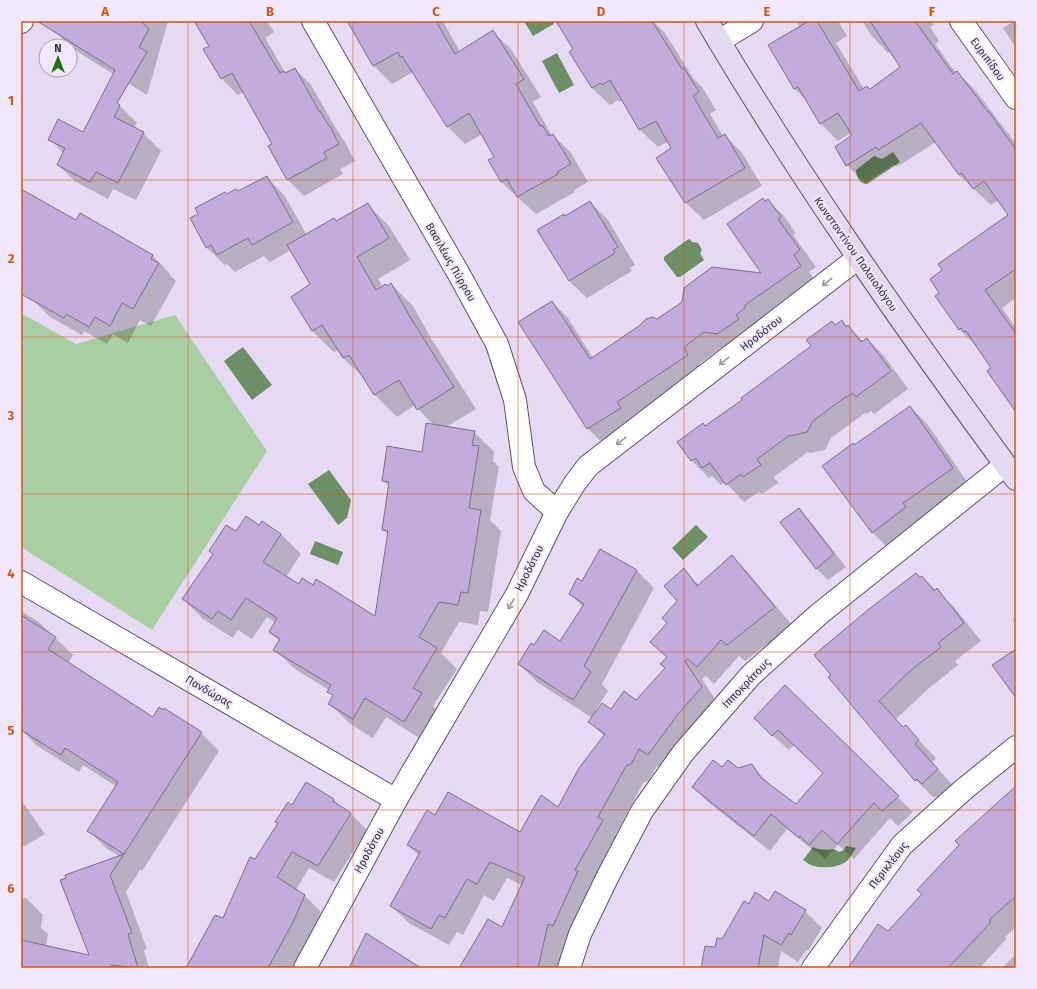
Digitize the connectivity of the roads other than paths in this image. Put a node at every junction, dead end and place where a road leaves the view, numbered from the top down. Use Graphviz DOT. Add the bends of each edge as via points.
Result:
graph roads {
  1 [pos="313,21"];
  2 [pos="707,21"];
  3 [pos="752,21"];
  4 [pos="961,21"];
  5 [pos="719,41"];
  6 [pos="1016,98"];
  7 [pos="858,258"];
  8 [pos="1011,472"];
  9 [pos="558,512"];
  10 [pos="21,582"];
  11 [pos="1016,747"];
  12 [pos="396,800"];
  13 [pos="305,968"];
  14 [pos="570,968"];
  15 [pos="813,968"];
  1 -- 9 [label="street, Βασιλέως Πύρρου" via="497,344 515,400 524,468 534,491"];
  2 -- 5 [label="street, Κωνσταντίνου Παλαιολόγου"];
  3 -- 5 [label="street"];
  4 -- 6 [label="street, Ευριπίδου"];
  5 -- 7 [label="street, Κωνσταντίνου Παλαιολόγου"];
  7 -- 8 [label="street, Κωνσταντίνου Παλαιολόγου"];
  7 -- 9 [label="street, Ηροδότου, one-way" via="588,466"];
  8 -- 14 [label="street, Ιπποκράτους" via="818,615 751,675 683,752 642,811 580,934"];
  9 -- 12 [label="street, Ηροδότου, one-way" via="516,594"];
  10 -- 12 [label="street, Πανδώρας"];
  11 -- 15 [label="street, Περικλέους" via="902,845"];
  12 -- 13 [label="street, Ηροδότου"];
}
